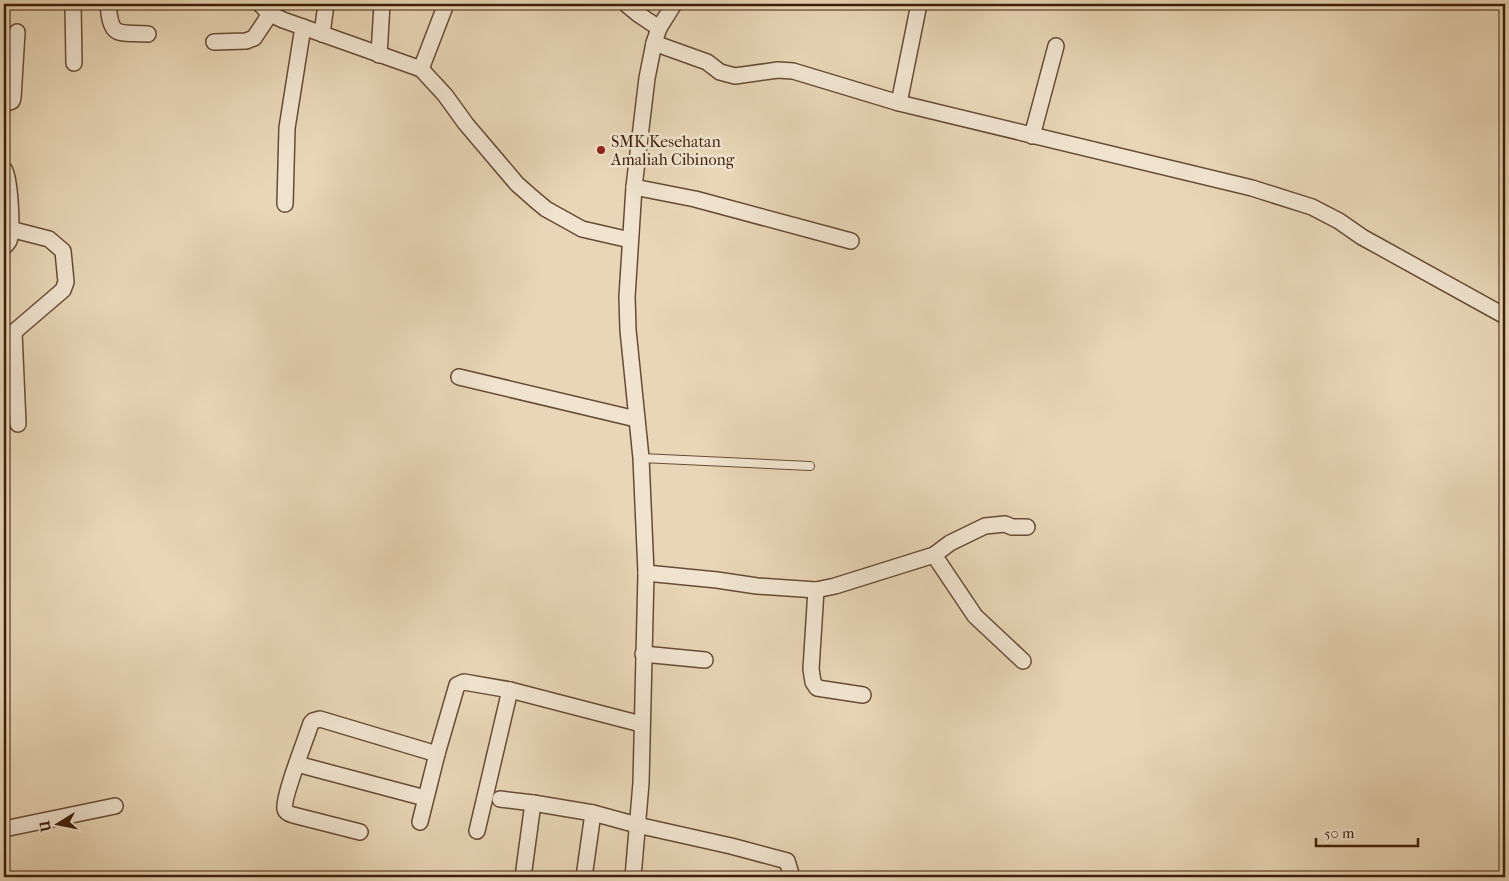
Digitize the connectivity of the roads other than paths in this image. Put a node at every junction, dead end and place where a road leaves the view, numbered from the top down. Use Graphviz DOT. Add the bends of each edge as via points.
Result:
graph roads {
  1 [pos="73,4"];
  2 [pos="108,4"];
  3 [pos="326,4"];
  4 [pos="382,4"];
  5 [pos="446,4"];
  6 [pos="626,4"];
  7 [pos="674,4"];
  8 [pos="919,4"];
  9 [pos="265,9"];
  10 [pos="303,27"];
  11 [pos="659,28"];
  12 [pos="17,32"];
  13 [pos="148,34"];
  14 [pos="322,34"];
  15 [pos="214,42"];
  16 [pos="654,43"];
  17 [pos="1056,46"];
  18 [pos="379,55"];
  19 [pos="74,63"];
  20 [pos="421,70"];
  21 [pos="4,104"];
  22 [pos="899,104"];
  23 [pos="1032,136"];
  24 [pos="4,170"];
  25 [pos="634,187"];
  26 [pos="284,204"];
  27 [pos="10,229"];
  28 [pos="630,240"];
  29 [pos="851,241"];
  30 [pos="4,246"];
  31 [pos="1505,316"];
  32 [pos="9,330"];
  33 [pos="459,377"];
  34 [pos="636,419"];
  35 [pos="18,424"];
  36 [pos="641,458"];
  37 [pos="810,466"];
  38 [pos="1027,526"];
  39 [pos="934,555"];
  40 [pos="646,573"];
  41 [pos="816,590"];
  42 [pos="643,654"];
  43 [pos="706,660"];
  44 [pos="1023,661"];
  45 [pos="510,690"];
  46 [pos="863,694"];
  47 [pos="641,724"];
  48 [pos="437,754"];
  49 [pos="297,764"];
  50 [pos="425,798"];
  51 [pos="500,799"];
  52 [pos="534,803"];
  53 [pos="115,806"];
  54 [pos="593,813"];
  55 [pos="420,822"];
  56 [pos="637,826"];
  57 [pos="4,829"];
  58 [pos="478,831"];
  59 [pos="360,832"];
  60 [pos="523,877"];
  61 [pos="584,877"];
  62 [pos="633,877"];
  63 [pos="792,877"];
  1 -- 19 [label="street"];
  2 -- 13 [label="street" via="112,28 117,32"];
  3 -- 14 [label="street"];
  4 -- 18 [label="street"];
  5 -- 20 [label="street"];
  6 -- 11 [label="street"];
  7 -- 11 [label="street"];
  8 -- 22 [label="street"];
  9 -- 10 [label="street"];
  9 -- 15 [label="street" via="254,38 246,42"];
  10 -- 14 [label="street"];
  10 -- 26 [label="street" via="286,128"];
  11 -- 16 [label="street"];
  12 -- 21 [label="street" via="13,98"];
  14 -- 18 [label="street"];
  16 -- 22 [label="street" via="735,76 793,71"];
  16 -- 25 [label="street" via="643,104"];
  17 -- 23 [label="street"];
  18 -- 20 [label="street"];
  20 -- 28 [label="street" via="534,200 582,229"];
  22 -- 23 [label="street"];
  23 -- 31 [label="street" via="1252,188 1312,207"];
  24 -- 27 [label="street" via="8,182"];
  25 -- 28 [label="street"];
  25 -- 29 [label="street" via="695,199"];
  27 -- 30 [label="street" via="9,240"];
  27 -- 32 [label="street" via="49,239 63,251 66,282 64,290"];
  28 -- 34 [label="street" via="628,330"];
  32 -- 35 [label="street"];
  33 -- 34 [label="street"];
  34 -- 36 [label="street"];
  36 -- 37 [label="lane"];
  36 -- 40 [label="street"];
  38 -- 39 [label="street" via="985,526 950,543"];
  39 -- 41 [label="street"];
  39 -- 44 [label="street" via="975,616"];
  40 -- 41 [label="street"];
  40 -- 42 [label="street"];
  41 -- 46 [label="street" via="813,682 817,688"];
  42 -- 43 [label="street"];
  42 -- 47 [label="street"];
  45 -- 47 [label="street"];
  45 -- 48 [label="street" via="464,682 458,684"];
  45 -- 58 [label="street"];
  47 -- 56 [label="street"];
  48 -- 49 [label="street" via="318,719 312,723"];
  48 -- 50 [label="street"];
  49 -- 50 [label="street"];
  49 -- 59 [label="street" via="284,806 288,814"];
  50 -- 55 [label="street"];
  51 -- 52 [label="street"];
  52 -- 54 [label="street"];
  52 -- 60 [label="street"];
  53 -- 57 [label="street"];
  54 -- 56 [label="street"];
  54 -- 61 [label="street"];
  56 -- 62 [label="street"];
  56 -- 63 [label="street" via="785,860 789,863"];
}
